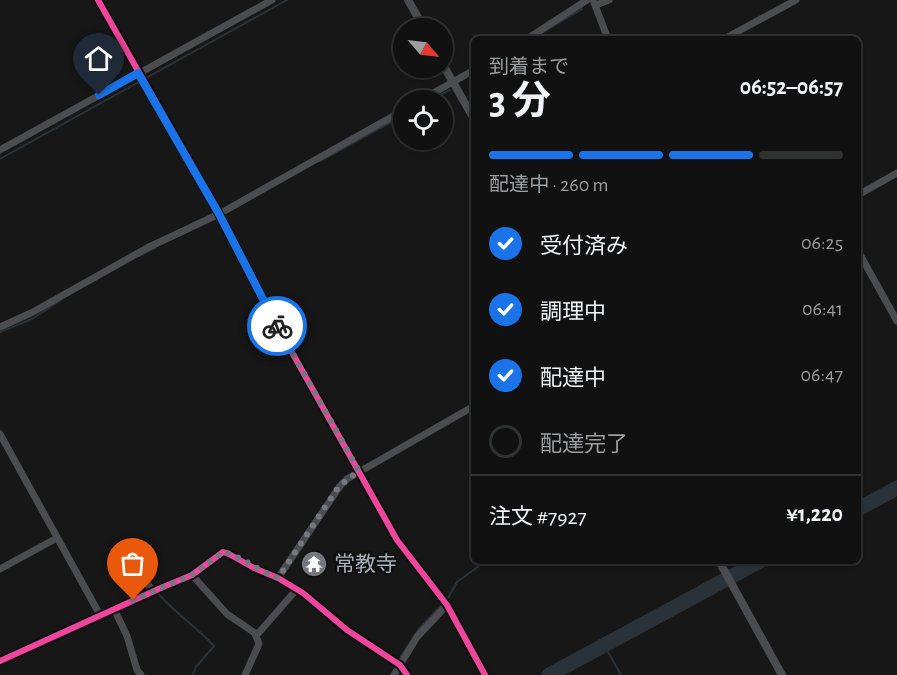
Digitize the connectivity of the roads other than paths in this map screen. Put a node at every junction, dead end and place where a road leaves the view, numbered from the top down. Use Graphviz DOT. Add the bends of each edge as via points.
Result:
graph roads {
  1 [pos="98,0"];
  2 [pos="272,0"];
  3 [pos="408,0"];
  4 [pos="587,0"];
  5 [pos="609,0"];
  6 [pos="796,0"];
  7 [pos="594,3"];
  8 [pos="418,18"];
  9 [pos="532,36"];
  10 [pos="607,36"];
  11 [pos="739,36"];
  12 [pos="471,72"];
  13 [pos="141,78"];
  14 [pos="451,78"];
  15 [pos="454,82"];
  16 [pos="439,90"];
  17 [pos="471,113"];
  18 [pos="393,116"];
  19 [pos="0,150"];
  20 [pos="897,173"];
  21 [pos="861,193"];
  22 [pos="219,214"];
  23 [pos="861,256"];
  24 [pos="897,321"];
  25 [pos="0,327"];
  26 [pos="471,408"];
  27 [pos="0,434"];
  28 [pos="359,471"];
  29 [pos="57,538"];
  30 [pos="129,561"];
  31 [pos="721,564"];
  32 [pos="0,570"];
  33 [pos="192,575"];
  34 [pos="278,578"];
  35 [pos="297,589"];
  36 [pos="153,591"];
  37 [pos="447,605"];
  38 [pos="114,609"];
  39 [pos="100,615"];
  40 [pos="256,636"];
  41 [pos="0,661"];
  42 [pos="400,665"];
  43 [pos="141,675"];
  44 [pos="245,675"];
  45 [pos="394,675"];
  46 [pos="407,675"];
  47 [pos="485,675"];
  48 [pos="782,675"];
  1 -- 13 [label="street"];
  2 -- 13 [label="street"];
  3 -- 8 [label="street"];
  4 -- 9 [label="street"];
  5 -- 7 [label="street"];
  6 -- 11 [label="street"];
  7 -- 10 [label="street"];
  12 -- 15 [label="street"];
  13 -- 19 [label="street"];
  13 -- 22 [label="street"];
  14 -- 15 [label="street"];
  15 -- 16 [label="street"];
  15 -- 17 [label="street"];
  18 -- 22 [label="street"];
  20 -- 21 [label="street"];
  22 -- 25 [label="street"];
  22 -- 28 [label="street"];
  23 -- 24 [label="street"];
  26 -- 28 [label="street"];
  27 -- 29 [label="street"];
  28 -- 34 [label="street" via="339,486"];
  28 -- 37 [label="street" via="397,540"];
  29 -- 32 [label="street"];
  29 -- 39 [label="street"];
  30 -- 36 [label="street"];
  31 -- 48 [label="street"];
  33 -- 34 [label="street" via="223,552"];
  33 -- 36 [label="street"];
  33 -- 40 [label="street" via="227,614"];
  34 -- 35 [label="street"];
  35 -- 40 [label="street"];
  35 -- 42 [label="street" via="347,630"];
  36 -- 38 [label="street"];
  37 -- 42 [label="street" via="417,637"];
  37 -- 47 [label="street"];
  38 -- 39 [label="street"];
  38 -- 43 [label="street"];
  39 -- 41 [label="street"];
  40 -- 44 [label="street" via="259,644"];
  42 -- 45 [label="street"];
  42 -- 46 [label="street"];
}
